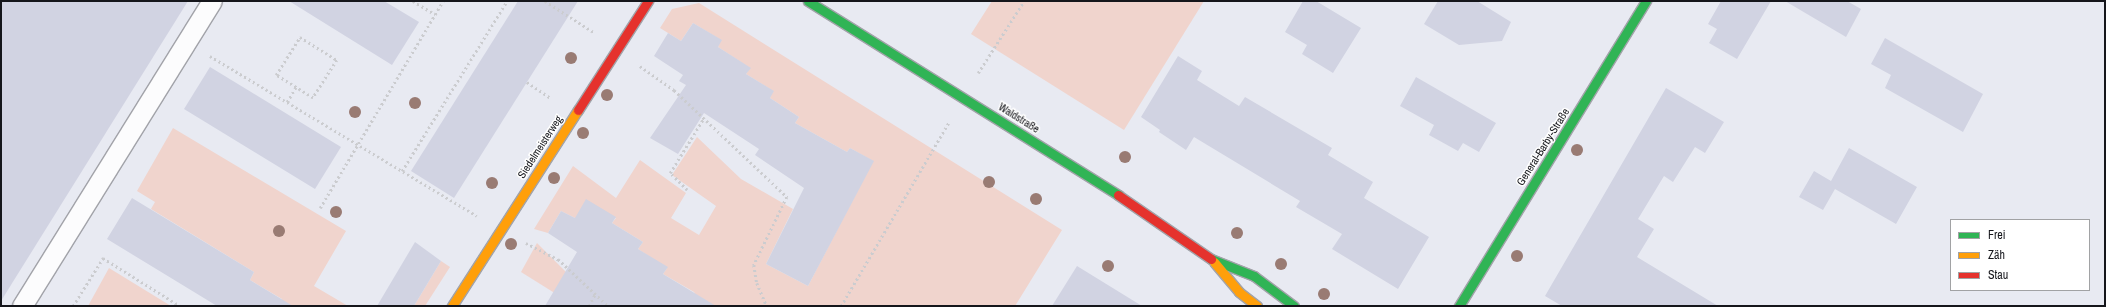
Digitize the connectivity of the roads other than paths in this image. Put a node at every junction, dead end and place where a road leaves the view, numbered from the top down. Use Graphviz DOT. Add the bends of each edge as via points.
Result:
graph roads {
  1 [pos="212,1"];
  2 [pos="648,1"];
  3 [pos="808,1"];
  4 [pos="1646,1"];
  5 [pos="1214,261"];
  6 [pos="22,306"];
  7 [pos="452,306"];
  8 [pos="1257,306"];
  9 [pos="1294,306"];
  10 [pos="1459,306"];
  1 -- 6 [label="lane"];
  2 -- 7 [label="street, Siedelmeisterweg"];
  3 -- 5 [label="street, Waldstraße" via="1142,210"];
  4 -- 10 [label="street, General-Barby-Straße"];
  5 -- 8 [label="street, Waldstraße" via="1240,292"];
  5 -- 9 [label="street, Waldstraße" via="1254,276"];
}
